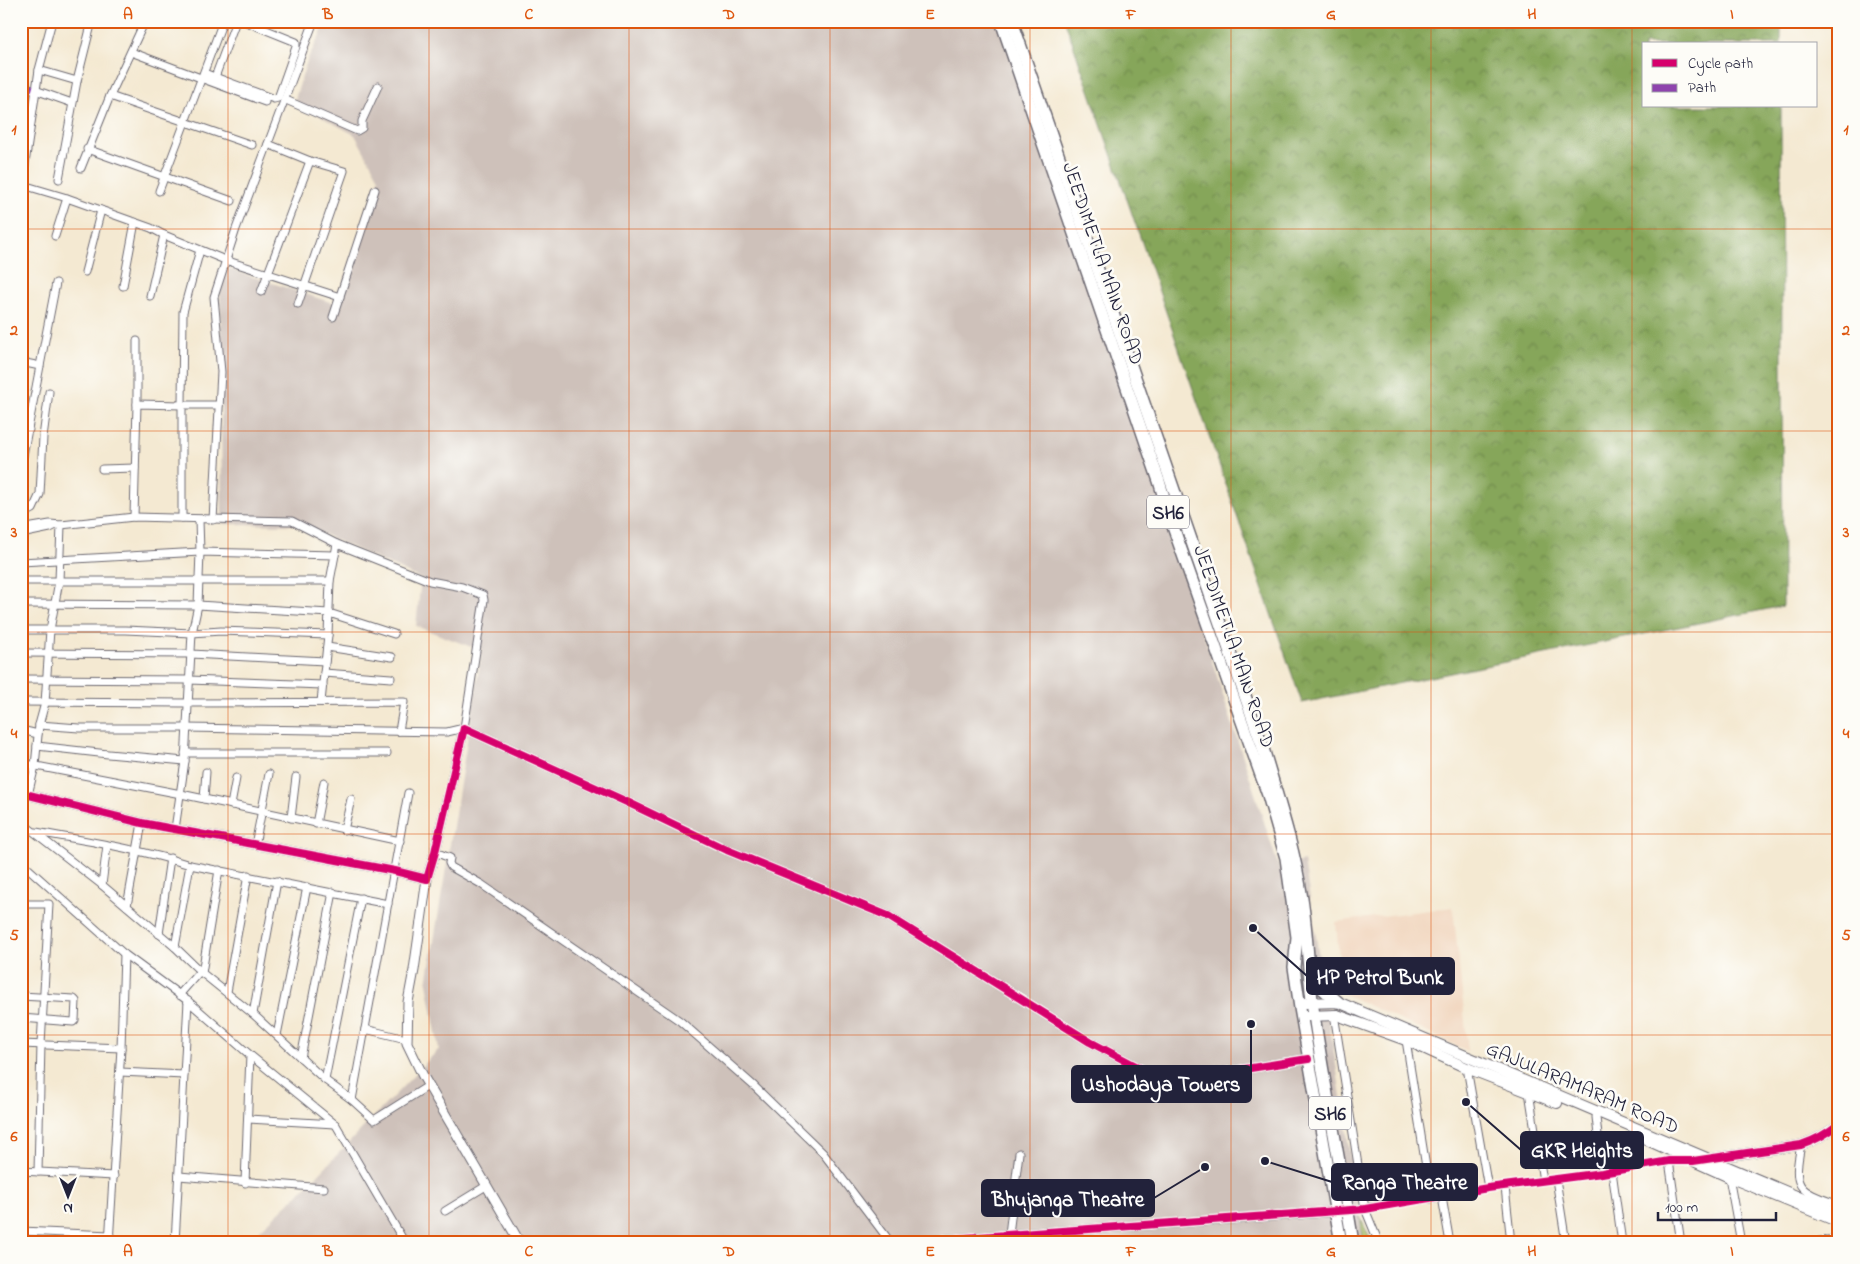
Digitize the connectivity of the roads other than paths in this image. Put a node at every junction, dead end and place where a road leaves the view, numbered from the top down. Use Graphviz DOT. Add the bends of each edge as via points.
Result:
graph roads {
  1 [pos="52,21"];
  2 [pos="92,21"];
  3 [pos="223,21"];
  4 [pos="236,21"];
  5 [pos="244,21"];
  6 [pos="314,21"];
  7 [pos="1001,21"];
  8 [pos="1012,21"];
  9 [pos="144,23"];
  10 [pos="131,52"];
  11 [pos="39,70"];
  12 [pos="203,75"];
  13 [pos="215,77"];
  14 [pos="76,81"];
  15 [pos="21,85"];
  16 [pos="378,86"];
  17 [pos="35,89"];
  18 [pos="110,96"];
  19 [pos="286,100"];
  20 [pos="265,102"];
  21 [pos="72,103"];
  22 [pos="186,122"];
  23 [pos="268,144"];
  24 [pos="252,145"];
  25 [pos="87,150"];
  26 [pos="310,161"];
  27 [pos="81,168"];
  28 [pos="165,177"];
  29 [pos="59,179"];
  30 [pos="22,187"];
  31 [pos="375,190"];
  32 [pos="159,191"];
  33 [pos="67,198"];
  34 [pos="232,202"];
  35 [pos="101,210"];
  36 [pos="135,222"];
  37 [pos="55,236"];
  38 [pos="164,236"];
  39 [pos="200,250"];
  40 [pos="225,260"];
  41 [pos="85,272"];
  42 [pos="266,273"];
  43 [pos="56,283"];
  44 [pos="304,285"];
  45 [pos="123,286"];
  46 [pos="261,292"];
  47 [pos="150,296"];
  48 [pos="340,297"];
  49 [pos="298,304"];
  50 [pos="334,317"];
  51 [pos="136,341"];
  52 [pos="21,362"];
  53 [pos="40,366"];
  54 [pos="50,392"];
  55 [pos="137,404"];
  56 [pos="182,405"];
  57 [pos="219,405"];
  58 [pos="25,429"];
  59 [pos="21,466"];
  60 [pos="135,468"];
  61 [pos="102,469"];
  62 [pos="21,516"];
  63 [pos="134,517"];
  64 [pos="182,518"];
  65 [pos="199,520"];
  66 [pos="213,520"];
  67 [pos="59,525"];
  68 [pos="21,529"];
  69 [pos="21,534"];
  70 [pos="337,544"];
  71 [pos="200,552"];
  72 [pos="335,555"];
  73 [pos="61,559"];
  74 [pos="21,562"];
  75 [pos="21,580"];
  76 [pos="59,581"];
  77 [pos="199,581"];
  78 [pos="330,581"];
  79 [pos="21,604"];
  80 [pos="55,604"];
  81 [pos="198,605"];
  82 [pos="329,613"];
  83 [pos="21,630"];
  84 [pos="50,630"];
  85 [pos="192,633"];
  86 [pos="394,634"];
  87 [pos="328,635"];
  88 [pos="327,647"];
  89 [pos="21,654"];
  90 [pos="48,654"];
  91 [pos="191,654"];
  92 [pos="392,657"];
  93 [pos="325,661"];
  94 [pos="324,673"];
  95 [pos="391,678"];
  96 [pos="21,679"];
  97 [pos="47,680"];
  98 [pos="189,680"];
  99 [pos="323,685"];
  100 [pos="21,702"];
  101 [pos="321,702"];
  102 [pos="45,703"];
  103 [pos="188,703"];
  104 [pos="186,728"];
  105 [pos="464,728"];
  106 [pos="39,729"];
  107 [pos="21,730"];
  108 [pos="399,731"];
  109 [pos="37,746"];
  110 [pos="1256,747"];
  111 [pos="387,753"];
  112 [pos="185,757"];
  113 [pos="21,763"];
  114 [pos="35,766"];
  115 [pos="206,772"];
  116 [pos="269,774"];
  117 [pos="236,778"];
  118 [pos="296,778"];
  119 [pos="324,782"];
  120 [pos="408,792"];
  121 [pos="24,794"];
  122 [pos="181,794"];
  123 [pos="204,799"];
  124 [pos="351,799"];
  125 [pos="231,805"];
  126 [pos="261,811"];
  127 [pos="291,818"];
  128 [pos="21,822"];
  129 [pos="142,823"];
  130 [pos="316,824"];
  131 [pos="176,830"];
  132 [pos="344,830"];
  133 [pos="34,832"];
  134 [pos="400,841"];
  135 [pos="255,844"];
  136 [pos="108,845"];
  137 [pos="138,851"];
  138 [pos="435,852"];
  139 [pos="170,858"];
  140 [pos="21,862"];
  141 [pos="190,864"];
  142 [pos="220,870"];
  143 [pos="394,870"];
  144 [pos="248,876"];
  145 [pos="427,879"];
  146 [pos="277,880"];
  147 [pos="102,885"];
  148 [pos="307,887"];
  149 [pos="50,890"];
  150 [pos="333,892"];
  151 [pos="361,898"];
  152 [pos="21,904"];
  153 [pos="49,904"];
  154 [pos="388,904"];
  155 [pos="127,906"];
  156 [pos="159,934"];
  157 [pos="1298,943"];
  158 [pos="175,948"];
  159 [pos="124,954"];
  160 [pos="201,972"];
  161 [pos="1310,978"];
  162 [pos="227,992"];
  163 [pos="179,995"];
  164 [pos="21,996"];
  165 [pos="44,997"];
  166 [pos="188,1001"];
  167 [pos="1338,1002"];
  168 [pos="1308,1003"];
  169 [pos="253,1014"];
  170 [pos="1334,1014"];
  171 [pos="1310,1016"];
  172 [pos="21,1018"];
  173 [pos="42,1019"];
  174 [pos="365,1030"];
  175 [pos="277,1035"];
  176 [pos="406,1039"];
  177 [pos="1406,1040"];
  178 [pos="21,1044"];
  179 [pos="41,1044"];
  180 [pos="121,1048"];
  181 [pos="250,1055"];
  182 [pos="301,1058"];
  183 [pos="1308,1059"];
  184 [pos="1468,1068"];
  185 [pos="120,1072"];
  186 [pos="184,1075"];
  187 [pos="325,1080"];
  188 [pos="428,1086"];
  189 [pos="1529,1092"];
  190 [pos="352,1100"];
  191 [pos="1596,1117"];
  192 [pos="248,1119"];
  193 [pos="336,1124"];
  194 [pos="1839,1124"];
  195 [pos="1323,1137"];
  196 [pos="1801,1145"];
  197 [pos="1019,1153"];
  198 [pos="1707,1159"];
  199 [pos="1669,1161"];
  200 [pos="1693,1161"];
  201 [pos="21,1171"];
  202 [pos="1612,1171"];
  203 [pos="38,1172"];
  204 [pos="1602,1173"];
  205 [pos="114,1176"];
  206 [pos="179,1176"];
  207 [pos="1729,1177"];
  208 [pos="1556,1179"];
  209 [pos="1543,1181"];
  210 [pos="245,1183"];
  211 [pos="486,1186"];
  212 [pos="1505,1187"];
  213 [pos="324,1188"];
  214 [pos="1488,1188"];
  215 [pos="1442,1197"];
  216 [pos="1431,1199"];
  217 [pos="1839,1205"];
  218 [pos="1365,1209"];
  219 [pos="1348,1210"];
  220 [pos="445,1211"];
  221 [pos="1336,1211"];
  222 [pos="1839,1214"];
  223 [pos="1839,1222"];
  224 [pos="21,1231"];
  225 [pos="1009,1234"];
  226 [pos="1839,1238"];
  227 [pos="109,1239"];
  228 [pos="175,1242"];
  229 [pos="238,1243"];
  230 [pos="404,1243"];
  231 [pos="520,1243"];
  232 [pos="892,1243"];
  233 [pos="896,1243"];
  234 [pos="1341,1243"];
  235 [pos="1353,1243"];
  236 [pos="1379,1243"];
  237 [pos="1450,1243"];
  238 [pos="1511,1243"];
  239 [pos="1566,1243"];
  240 [pos="1622,1243"];
  241 [pos="1681,1243"];
  242 [pos="1742,1243"];
  243 [pos="1809,1243"];
  1 -- 11 [label="street"];
  2 -- 14 [label="street"];
  3 -- 12 [label="street"];
  4 -- 13 [label="street"];
  5 -- 13 [label="street" via="296,42 278,98"];
  6 -- 19 [label="street"];
  7 -- 110 [label="main road, JEEDIMETLA MAIN ROAD / SH6" via="1171,521"];
  8 -- 110 [label="main road, JEEDIMETLA MAIN ROAD / SH6"];
  9 -- 10 [label="street"];
  10 -- 12 [label="street"];
  10 -- 18 [label="street"];
  11 -- 14 [label="street"];
  11 -- 17 [label="street"];
  12 -- 13 [label="street"];
  12 -- 20 [label="street"];
  12 -- 22 [label="street"];
  14 -- 21 [label="street"];
  15 -- 17 [label="street"];
  16 -- 19 [label="street" via="362,128 357,131"];
  17 -- 21 [label="street"];
  17 -- 30 [label="street"];
  18 -- 22 [label="street"];
  18 -- 25 [label="street"];
  19 -- 23 [label="street"];
  21 -- 29 [label="street"];
  22 -- 24 [label="street"];
  22 -- 28 [label="street"];
  23 -- 26 [label="street"];
  23 -- 40 [label="street"];
  25 -- 27 [label="street"];
  25 -- 28 [label="street"];
  26 -- 42 [label="street"];
  26 -- 44 [label="street" via="344,171"];
  28 -- 32 [label="street"];
  28 -- 34 [label="street"];
  30 -- 33 [label="street"];
  31 -- 48 [label="street"];
  33 -- 35 [label="street"];
  33 -- 37 [label="street"];
  35 -- 36 [label="street"];
  35 -- 41 [label="street"];
  36 -- 38 [label="street"];
  36 -- 45 [label="street"];
  38 -- 39 [label="street"];
  38 -- 47 [label="street"];
  39 -- 40 [label="street"];
  39 -- 56 [label="street" via="182,312"];
  40 -- 42 [label="street"];
  40 -- 57 [label="street" via="214,297 221,372"];
  42 -- 44 [label="street"];
  42 -- 46 [label="street"];
  43 -- 53 [label="street"];
  44 -- 48 [label="street"];
  44 -- 49 [label="street"];
  48 -- 50 [label="street"];
  51 -- 55 [label="street"];
  52 -- 53 [label="street"];
  53 -- 58 [label="street"];
  54 -- 62 [label="street" via="43,437 40,494 33,509"];
  55 -- 56 [label="street"];
  55 -- 60 [label="street"];
  56 -- 57 [label="street"];
  56 -- 64 [label="street"];
  57 -- 66 [label="street"];
  58 -- 59 [label="street"];
  60 -- 61 [label="street"];
  60 -- 63 [label="street"];
  63 -- 64 [label="street"];
  63 -- 67 [label="street"];
  64 -- 65 [label="street"];
  65 -- 66 [label="street"];
  65 -- 71 [label="street"];
  66 -- 70 [label="street" via="292,521"];
  67 -- 68 [label="street"];
  67 -- 69 [label="street"];
  67 -- 73 [label="street"];
  70 -- 72 [label="street"];
  70 -- 105 [label="street" via="430,581 462,586 483,595"];
  71 -- 72 [label="street"];
  71 -- 73 [label="street"];
  71 -- 77 [label="street"];
  72 -- 78 [label="street"];
  73 -- 74 [label="street"];
  73 -- 76 [label="street"];
  75 -- 76 [label="street"];
  76 -- 77 [label="street"];
  76 -- 80 [label="street"];
  77 -- 78 [label="street"];
  77 -- 81 [label="street"];
  78 -- 82 [label="street"];
  79 -- 80 [label="street"];
  80 -- 81 [label="street"];
  80 -- 84 [label="street"];
  81 -- 82 [label="street"];
  81 -- 85 [label="street"];
  82 -- 86 [label="street"];
  82 -- 87 [label="street"];
  83 -- 84 [label="street"];
  84 -- 85 [label="street"];
  84 -- 90 [label="street"];
  85 -- 87 [label="street"];
  85 -- 91 [label="street"];
  87 -- 88 [label="street"];
  88 -- 92 [label="street"];
  88 -- 93 [label="street"];
  89 -- 90 [label="street"];
  90 -- 91 [label="street"];
  90 -- 97 [label="street"];
  91 -- 93 [label="street"];
  91 -- 98 [label="street"];
  93 -- 94 [label="street"];
  94 -- 95 [label="street"];
  94 -- 99 [label="street"];
  96 -- 97 [label="street"];
  97 -- 98 [label="street"];
  97 -- 102 [label="street"];
  98 -- 99 [label="street"];
  98 -- 103 [label="street"];
  99 -- 101 [label="street"];
  100 -- 102 [label="street"];
  101 -- 103 [label="street"];
  101 -- 108 [label="street" via="404,702"];
  102 -- 103 [label="street"];
  102 -- 106 [label="street"];
  103 -- 104 [label="street"];
  104 -- 106 [label="street"];
  104 -- 108 [label="street"];
  104 -- 112 [label="street"];
  105 -- 108 [label="street" via="446,732"];
  105 -- 138 [label="street"];
  105 -- 183 [label="street" via="727,850 888,916 1090,1042 1153,1075 1181,1079"];
  106 -- 107 [label="street"];
  106 -- 109 [label="street"];
  109 -- 112 [label="street" via="108,754"];
  109 -- 114 [label="street"];
  110 -- 157 [label="main road, JEEDIMETLA MAIN ROAD / SH6" via="1286,858"];
  110 -- 161 [label="main road, JEEDIMETLA MAIN ROAD / SH6" via="1295,858"];
  111 -- 112 [label="street"];
  112 -- 122 [label="street"];
  113 -- 114 [label="street"];
  114 -- 121 [label="street"];
  114 -- 122 [label="street"];
  115 -- 123 [label="street"];
  116 -- 126 [label="street"];
  117 -- 125 [label="street"];
  118 -- 127 [label="street"];
  119 -- 130 [label="street"];
  120 -- 134 [label="street"];
  121 -- 129 [label="street"];
  122 -- 123 [label="street"];
  122 -- 131 [label="street"];
  123 -- 125 [label="street"];
  124 -- 132 [label="street"];
  125 -- 126 [label="street"];
  126 -- 127 [label="street"];
  126 -- 135 [label="street"];
  127 -- 130 [label="street"];
  128 -- 133 [label="street"];
  129 -- 131 [label="street"];
  129 -- 137 [label="street"];
  130 -- 132 [label="street"];
  131 -- 135 [label="street"];
  132 -- 134 [label="street"];
  133 -- 136 [label="street"];
  133 -- 147 [label="street"];
  134 -- 143 [label="street"];
  135 -- 143 [label="street"];
  136 -- 137 [label="street"];
  136 -- 147 [label="street"];
  137 -- 139 [label="street"];
  137 -- 155 [label="street"];
  138 -- 145 [label="street"];
  138 -- 232 [label="street" via="450,858 451,867 481,884 680,1021 823,1153"];
  139 -- 141 [label="street"];
  139 -- 156 [label="street"];
  140 -- 149 [label="street"];
  141 -- 142 [label="street"];
  141 -- 158 [label="street"];
  142 -- 144 [label="street"];
  142 -- 160 [label="street"];
  143 -- 145 [label="street"];
  143 -- 154 [label="street"];
  144 -- 146 [label="street"];
  144 -- 162 [label="street"];
  145 -- 176 [label="street" via="408,1002"];
  146 -- 148 [label="street"];
  146 -- 169 [label="street"];
  147 -- 155 [label="street"];
  148 -- 150 [label="street"];
  148 -- 175 [label="street"];
  149 -- 153 [label="street"];
  149 -- 159 [label="street"];
  150 -- 151 [label="street"];
  150 -- 182 [label="street"];
  151 -- 154 [label="street"];
  151 -- 187 [label="street"];
  152 -- 153 [label="street"];
  153 -- 165 [label="street"];
  154 -- 174 [label="street"];
  155 -- 156 [label="street"];
  156 -- 158 [label="street"];
  157 -- 168 [label="main road"];
  157 -- 183 [label="main road, JEEDIMETLA MAIN ROAD / SH6" via="1294,967"];
  158 -- 160 [label="street"];
  159 -- 163 [label="street"];
  159 -- 180 [label="street"];
  160 -- 162 [label="street"];
  160 -- 163 [label="street"];
  161 -- 167 [label="main road"];
  161 -- 168 [label="main road, JEEDIMETLA MAIN ROAD / SH6"];
  162 -- 169 [label="street"];
  163 -- 166 [label="street"];
  164 -- 165 [label="street"];
  165 -- 173 [label="street"];
  165 -- 173 [label="street" via="74,999 75,1020"];
  166 -- 181 [label="street"];
  166 -- 186 [label="street"];
  167 -- 168 [label="main road, GAJULARAMARAM ROAD"];
  167 -- 198 [label="main road, GAJULARAMARAM ROAD"];
  168 -- 171 [label="main road, JEEDIMETLA MAIN ROAD / SH6"];
  169 -- 175 [label="street"];
  170 -- 171 [label="main road, GAJULARAMARAM ROAD"];
  170 -- 177 [label="main road, GAJULARAMARAM ROAD"];
  170 -- 218 [label="street"];
  171 -- 195 [label="main road" via="1326,1120"];
  171 -- 219 [label="main road, JEEDIMETLA MAIN ROAD / SH6"];
  172 -- 173 [label="street"];
  173 -- 179 [label="street"];
  174 -- 176 [label="street"];
  174 -- 190 [label="street"];
  175 -- 182 [label="street"];
  176 -- 188 [label="street"];
  177 -- 184 [label="main road, GAJULARAMARAM ROAD"];
  177 -- 216 [label="street"];
  178 -- 179 [label="street"];
  179 -- 180 [label="street"];
  179 -- 203 [label="street"];
  180 -- 185 [label="street"];
  181 -- 192 [label="street"];
  181 -- 193 [label="street"];
  182 -- 187 [label="street"];
  183 -- 195 [label="main road, JEEDIMETLA MAIN ROAD / SH6"];
  184 -- 189 [label="main road, GAJULARAMARAM ROAD"];
  184 -- 214 [label="street"];
  185 -- 186 [label="street"];
  185 -- 205 [label="street"];
  186 -- 206 [label="street"];
  187 -- 190 [label="street"];
  188 -- 190 [label="street" via="374,1120"];
  188 -- 211 [label="street"];
  189 -- 191 [label="main road, GAJULARAMARAM ROAD"];
  189 -- 209 [label="street"];
  191 -- 200 [label="main road, GAJULARAMARAM ROAD"];
  191 -- 204 [label="street"];
  192 -- 193 [label="street"];
  192 -- 210 [label="street"];
  193 -- 230 [label="street"];
  194 -- 196 [label="street" via="1812,1142"];
  195 -- 221 [label="main road, JEEDIMETLA MAIN ROAD / SH6"];
  196 -- 198 [label="street"];
  196 -- 217 [label="street" via="1796,1166 1800,1184 1808,1194"];
  197 -- 225 [label="street"];
  198 -- 200 [label="street"];
  198 -- 222 [label="main road, GAJULARAMARAM ROAD"];
  199 -- 200 [label="street"];
  199 -- 202 [label="street"];
  199 -- 241 [label="street"];
  200 -- 207 [label="main road, GAJULARAMARAM ROAD"];
  201 -- 203 [label="street"];
  202 -- 204 [label="street"];
  202 -- 240 [label="street"];
  203 -- 205 [label="street"];
  204 -- 208 [label="street"];
  205 -- 227 [label="street"];
  206 -- 210 [label="street"];
  206 -- 228 [label="street"];
  207 -- 223 [label="main road, GAJULARAMARAM ROAD"];
  207 -- 242 [label="street"];
  208 -- 209 [label="street"];
  208 -- 239 [label="street"];
  209 -- 212 [label="street"];
  210 -- 213 [label="street"];
  211 -- 220 [label="street"];
  211 -- 231 [label="street"];
  212 -- 214 [label="street"];
  212 -- 238 [label="street"];
  214 -- 215 [label="street"];
  215 -- 216 [label="street"];
  215 -- 237 [label="street"];
  216 -- 218 [label="street"];
  218 -- 219 [label="street"];
  218 -- 236 [label="street"];
  219 -- 221 [label="street"];
  219 -- 235 [label="main road, JEEDIMETLA MAIN ROAD / SH6"];
  221 -- 225 [label="street"];
  221 -- 234 [label="main road, JEEDIMETLA MAIN ROAD / SH6"];
  224 -- 227 [label="street"];
  225 -- 233 [label="street"];
  226 -- 243 [label="street"];
  228 -- 229 [label="street"];
}
